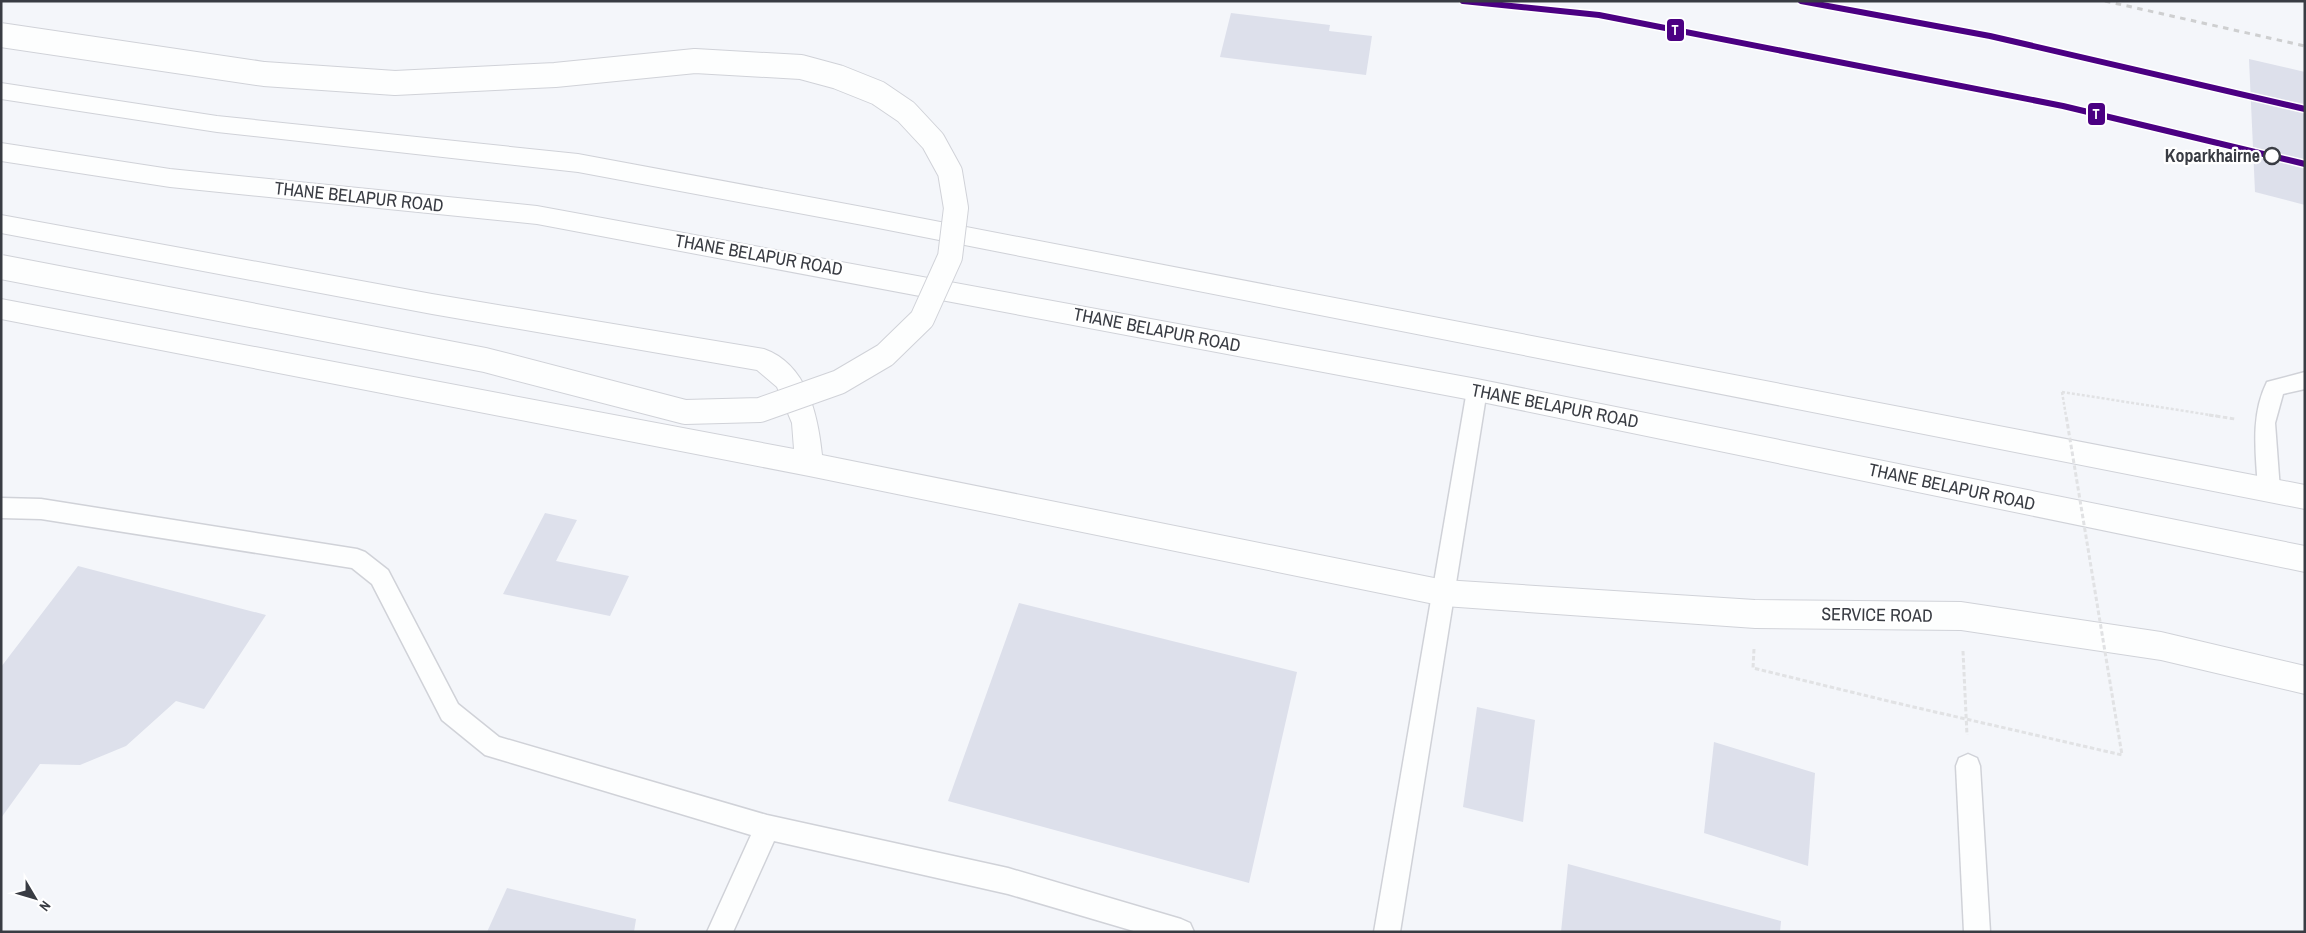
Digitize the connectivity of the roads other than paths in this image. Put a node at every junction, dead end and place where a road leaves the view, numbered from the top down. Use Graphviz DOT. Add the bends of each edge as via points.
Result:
graph roads {
  1 [pos="1,35"];
  2 [pos="1,91"];
  3 [pos="1,152"];
  4 [pos="1,224"];
  5 [pos="1,267"];
  6 [pos="1,309"];
  7 [pos="2305,380"];
  8 [pos="1477,390"];
  9 [pos="809,464"];
  10 [pos="2269,490"];
  11 [pos="2305,498"];
  12 [pos="1,508"];
  13 [pos="2305,559"];
  14 [pos="1444,593"];
  15 [pos="2305,680"];
  16 [pos="1968,766"];
  17 [pos="767,827"];
  18 [pos="720,932"];
  19 [pos="1181,932"];
  20 [pos="1388,932"];
  21 [pos="1977,932"];
  1 -- 5 [label="main road, bridge" via="264,74 395,83 555,75 695,61 801,67 878,93 906,112 933,141 950,172 956,208 950,257 922,318 885,355 839,382 760,410 685,412 485,360"];
  2 -- 10 [label="main road" via="217,124 578,164 868,217"];
  3 -- 8 [label="main road, THANE BELAPUR ROAD" via="170,178 536,215"];
  4 -- 9 [label="main road" via="432,304 764,360 788,380 805,423"];
  6 -- 9 [label="main road, SERVICE ROAD"];
  7 -- 10 [label="lane" via="2274,388 2265,423"];
  8 -- 13 [label="main road, THANE BELAPUR ROAD"];
  8 -- 14 [label="lane"];
  9 -- 14 [label="main road, SERVICE ROAD"];
  10 -- 11 [label="main road"];
  12 -- 17 [label="lane" via="41,509 356,559 380,577 450,712 487,743"];
  14 -- 15 [label="main road, SERVICE ROAD" via="1755,614 1961,616 2161,646"];
  14 -- 20 [label="lane"];
  16 -- 21 [label="lane"];
  17 -- 18 [label="lane"];
  17 -- 19 [label="lane" via="1008,881"];
}
